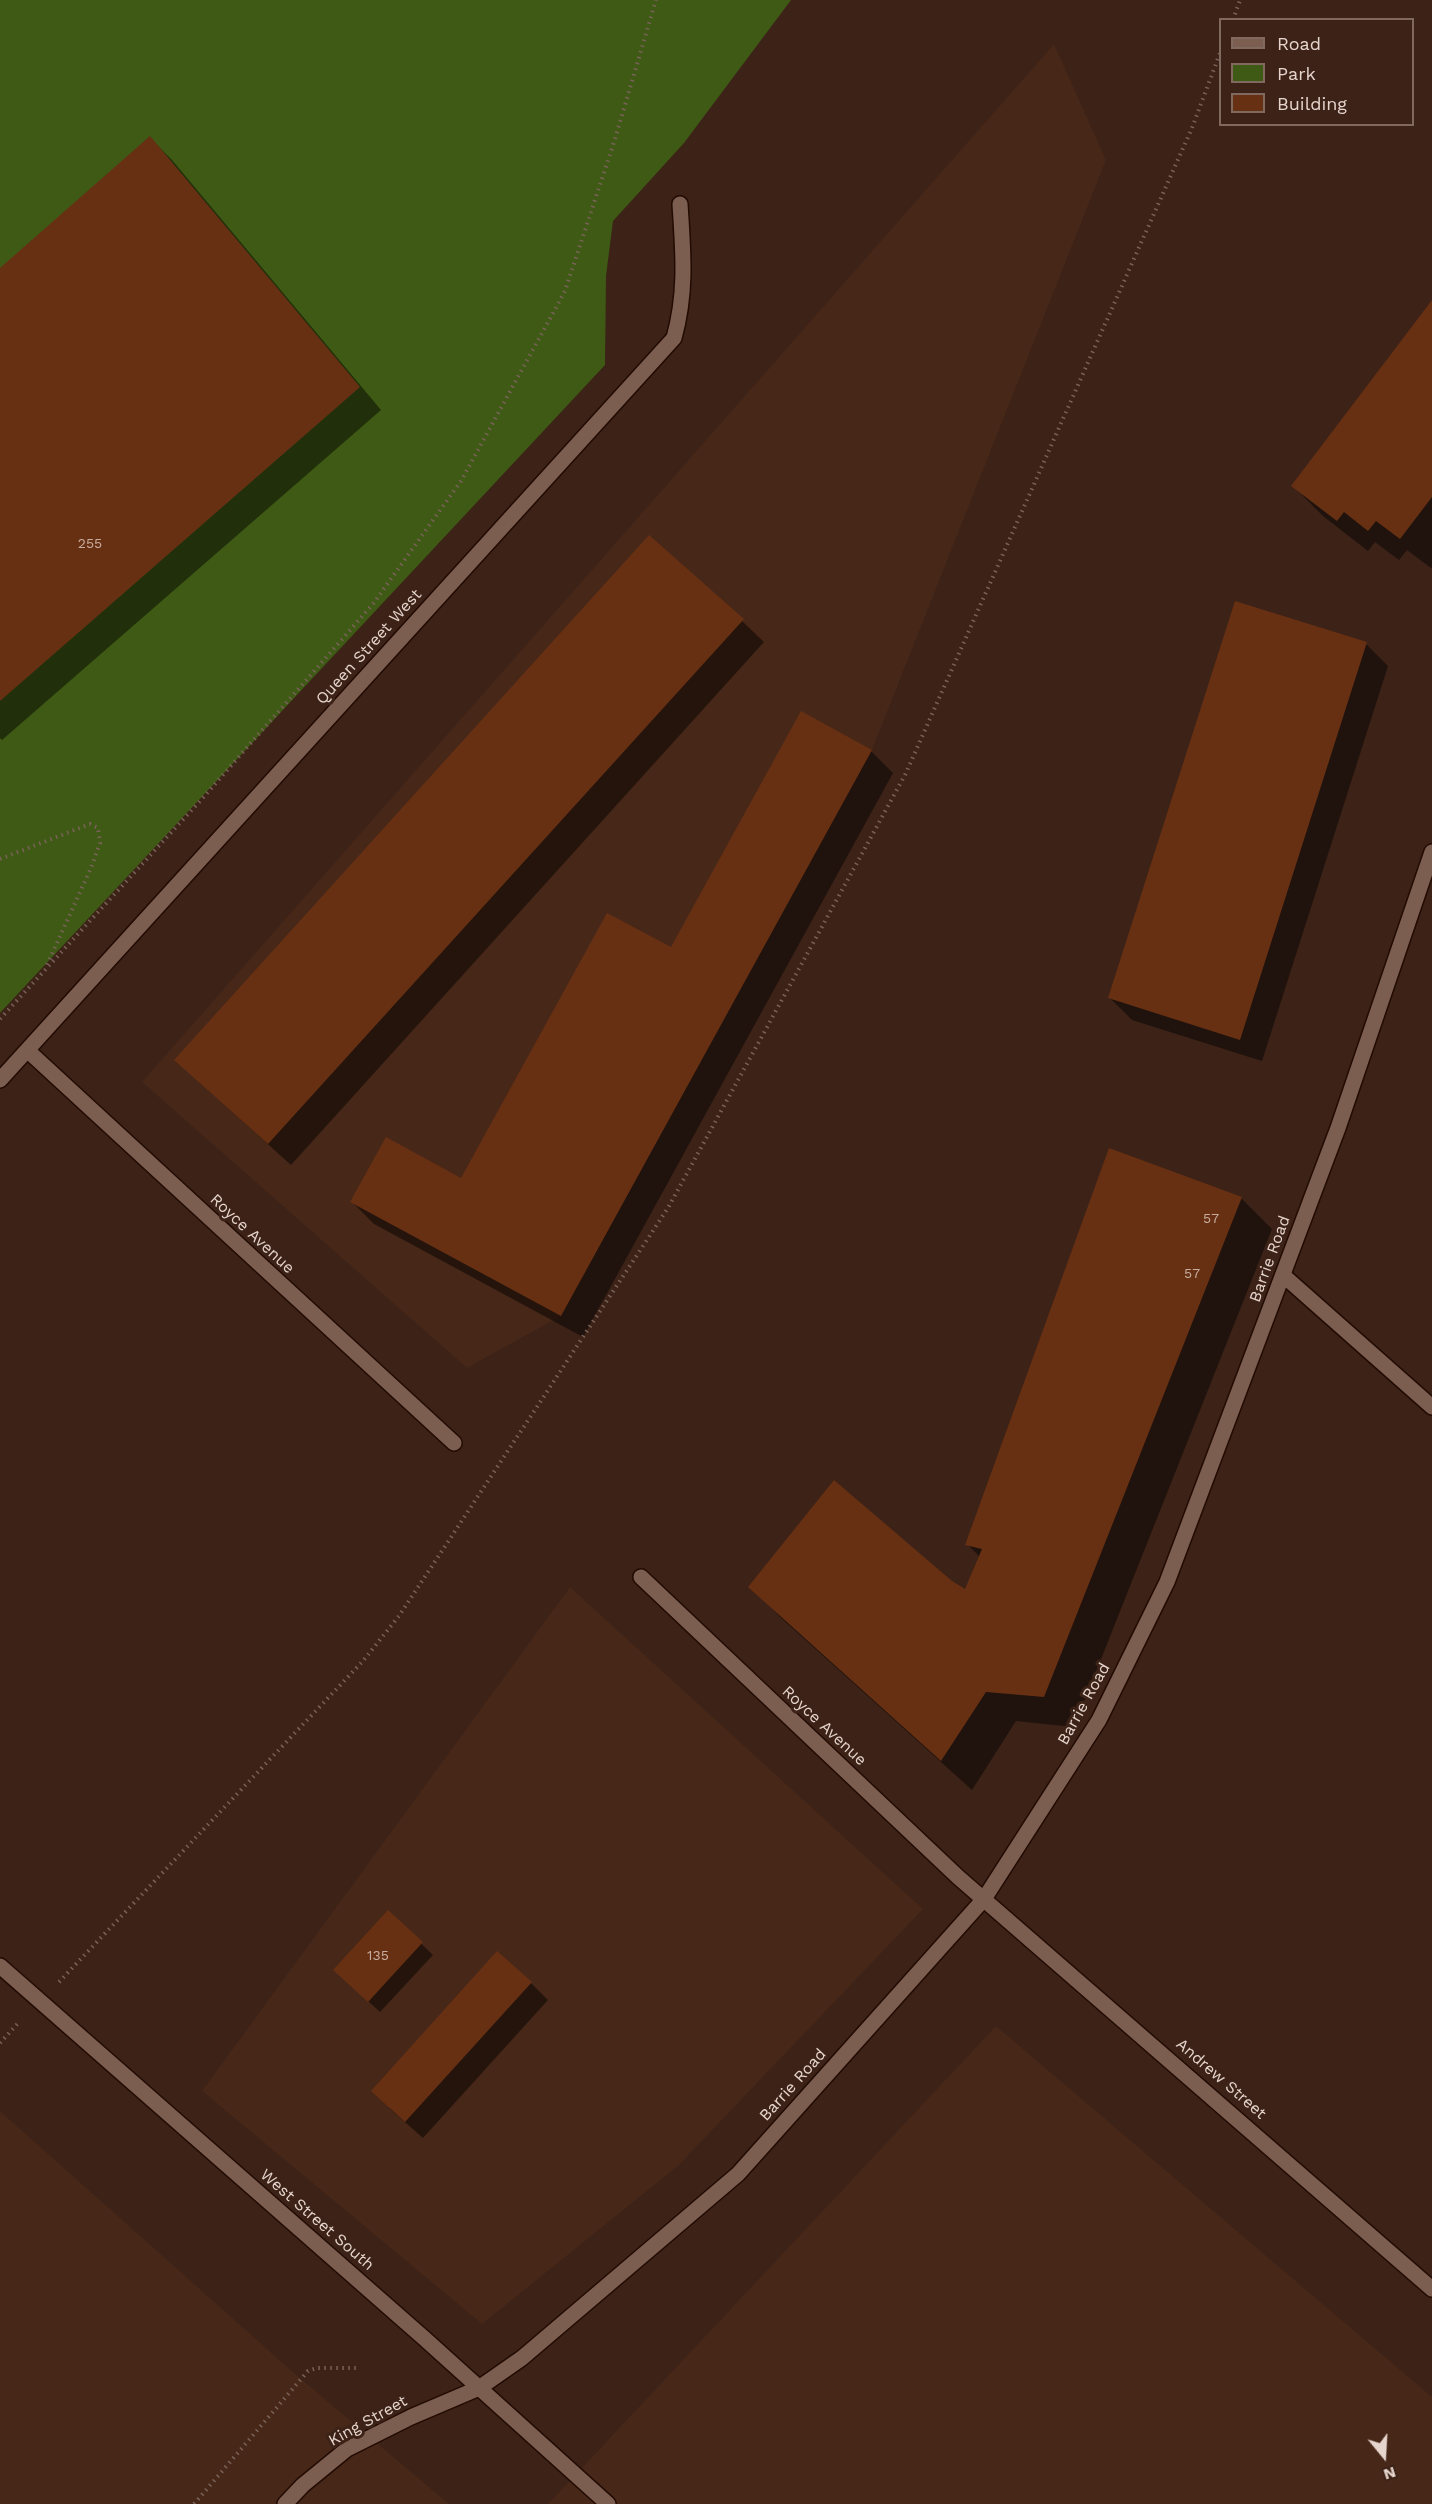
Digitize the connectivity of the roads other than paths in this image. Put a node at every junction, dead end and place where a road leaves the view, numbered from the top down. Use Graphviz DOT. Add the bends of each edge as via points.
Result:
graph roads {
  1 [pos="680,204"];
  2 [pos="1432,852"];
  3 [pos="27,1050"];
  4 [pos="0,1080"];
  5 [pos="1284,1276"];
  6 [pos="1432,1407"];
  7 [pos="454,1443"];
  8 [pos="640,1577"];
  9 [pos="984,1899"];
  10 [pos="0,1966"];
  11 [pos="1432,2289"];
  12 [pos="479,2388"];
  13 [pos="285,2504"];
  14 [pos="608,2504"];
  1 -- 3 [label="street, Queen Street West" via="684,284 674,338"];
  2 -- 5 [label="street, Barrie Road"];
  3 -- 4 [label="street, Queen Street West"];
  3 -- 7 [label="street, Royce Avenue"];
  5 -- 6 [label="street"];
  5 -- 9 [label="street, Barrie Road" via="1167,1582 1098,1719"];
  8 -- 9 [label="street, Royce Avenue"];
  9 -- 11 [label="street, Andrew Street"];
  9 -- 12 [label="street, Barrie Road" via="738,2174 522,2358"];
  10 -- 12 [label="street, West Street South"];
  12 -- 13 [label="street, King Street" via="347,2449"];
  12 -- 14 [label="street, West Street South"];
}
